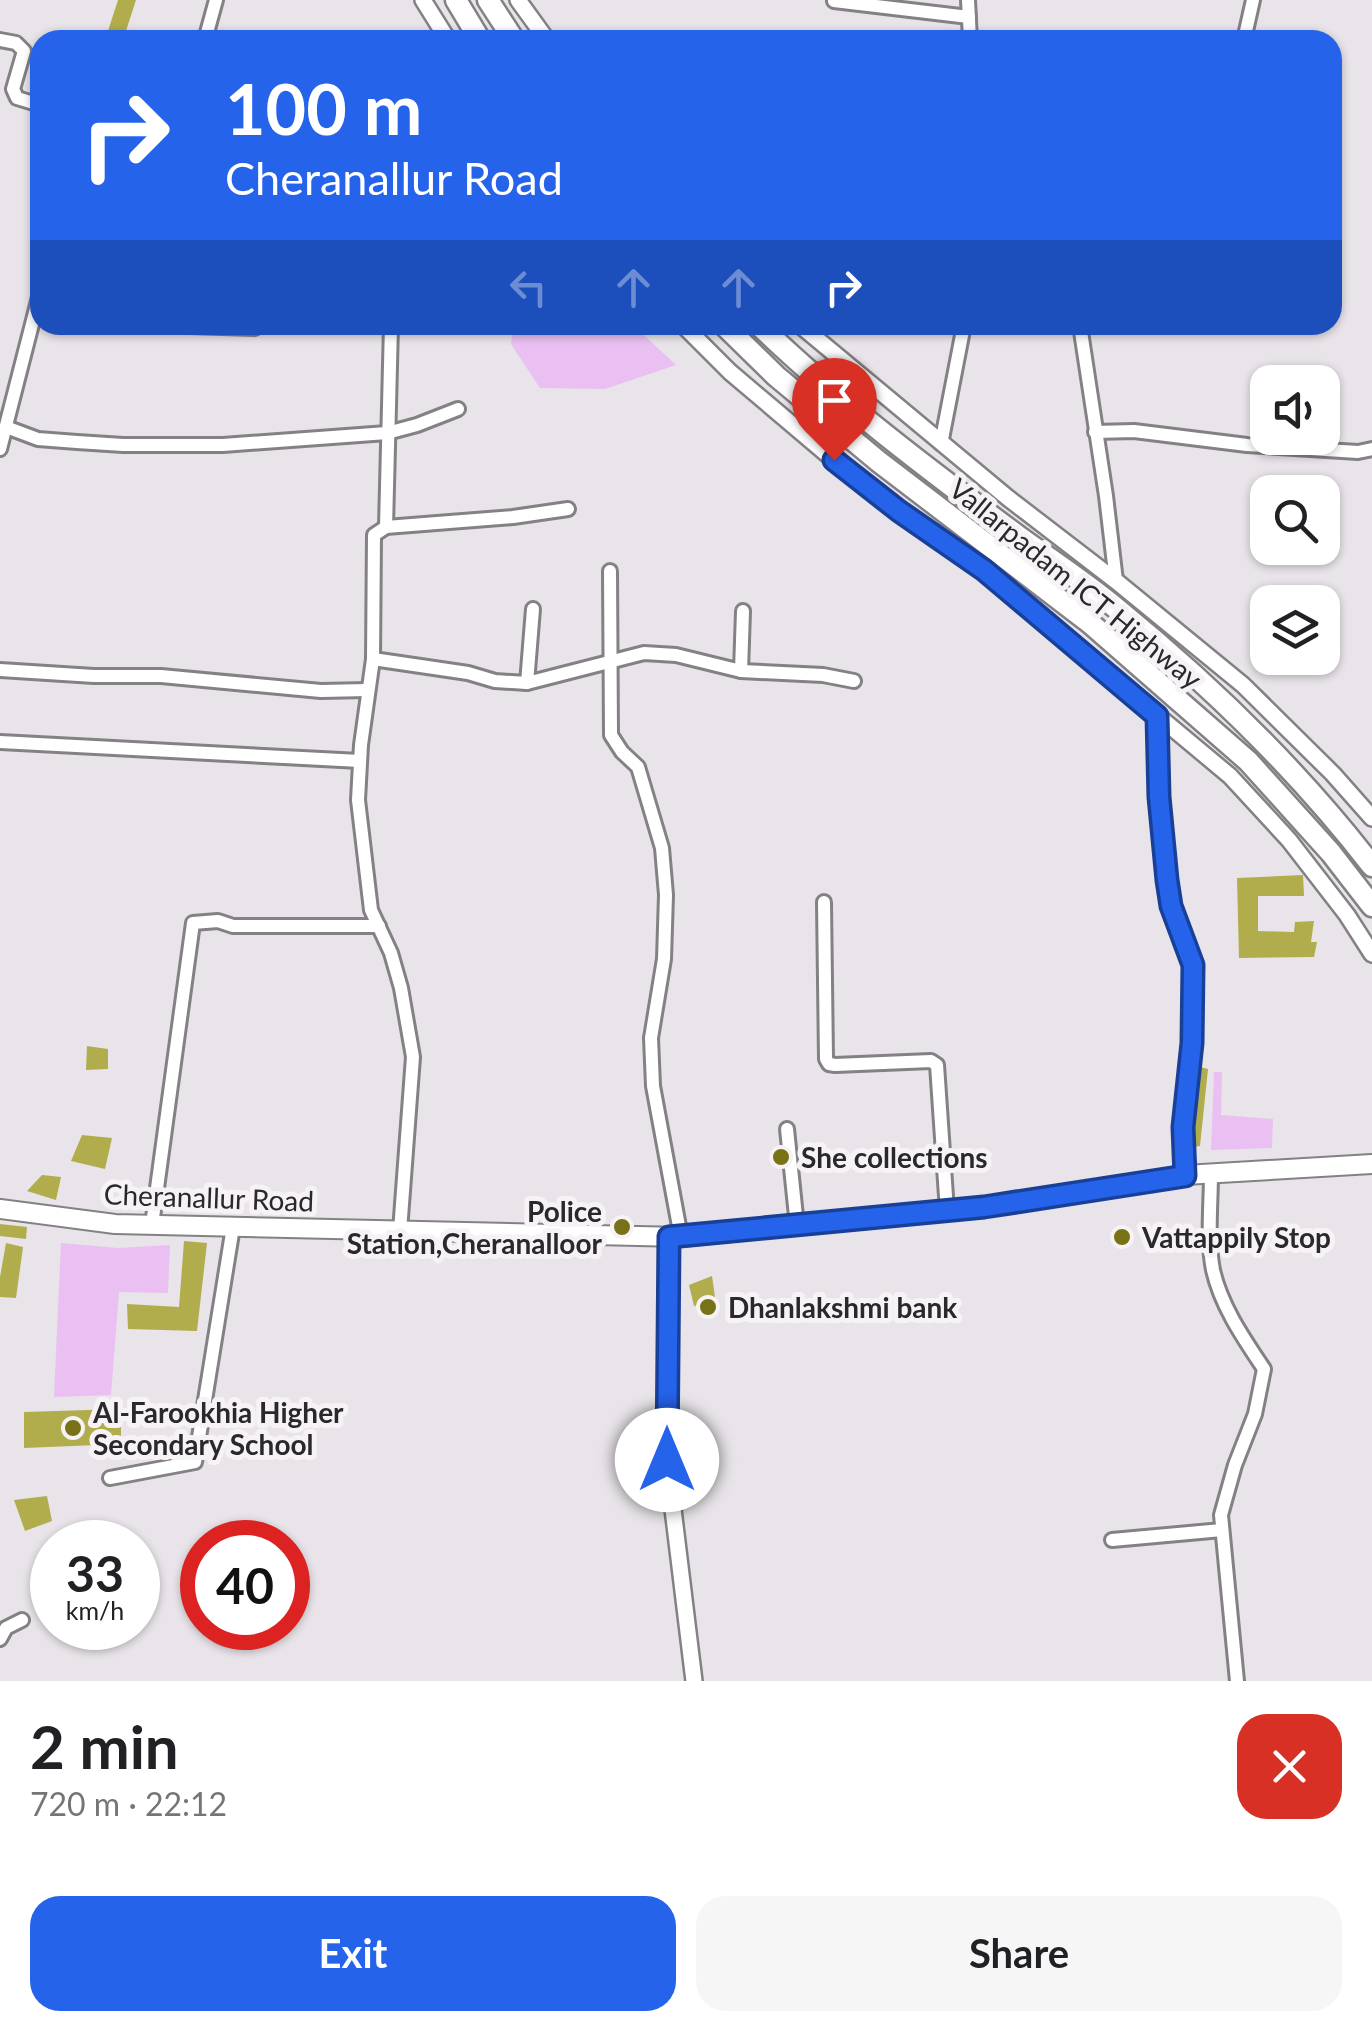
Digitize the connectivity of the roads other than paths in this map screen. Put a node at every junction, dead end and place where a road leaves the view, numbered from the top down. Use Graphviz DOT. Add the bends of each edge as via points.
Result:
graph roads {
  1 [pos="216,0"];
  2 [pos="422,0"];
  3 [pos="456,0"];
  4 [pos="488,0"];
  5 [pos="518,0"];
  6 [pos="968,0"];
  7 [pos="1253,0"];
  8 [pos="834,1"];
  9 [pos="969,17"];
  10 [pos="208,30"];
  11 [pos="442,30"];
  12 [pos="474,30"];
  13 [pos="508,30"];
  14 [pos="540,30"];
  15 [pos="970,30"];
  16 [pos="1246,30"];
  17 [pos="0,40"];
  18 [pos="30,103"];
  19 [pos="32,335"];
  20 [pos="391,335"];
  21 [pos="693,335"];
  22 [pos="734,335"];
  23 [pos="770,335"];
  24 [pos="812,335"];
  25 [pos="962,335"];
  26 [pos="1081,335"];
  27 [pos="458,408"];
  28 [pos="6,428"];
  29 [pos="1095,432"];
  30 [pos="387,433"];
  31 [pos="894,442"];
  32 [pos="942,444"];
  33 [pos="0,449"];
  34 [pos="1372,449"];
  35 [pos="878,460"];
  36 [pos="568,509"];
  37 [pos="1036,519"];
  38 [pos="386,527"];
  39 [pos="1017,535"];
  40 [pos="997,550"];
  41 [pos="984,570"];
  42 [pos="610,571"];
  43 [pos="1116,581"];
  44 [pos="533,609"];
  45 [pos="743,611"];
  46 [pos="1148,635"];
  47 [pos="1131,658"];
  48 [pos="373,659"];
  49 [pos="609,663"];
  50 [pos="0,670"];
  51 [pos="741,671"];
  52 [pos="854,682"];
  53 [pos="527,683"];
  54 [pos="367,690"];
  55 [pos="1157,716"];
  56 [pos="0,742"];
  57 [pos="360,761"];
  58 [pos="1372,818"];
  59 [pos="1372,866"];
  60 [pos="824,902"];
  61 [pos="1372,906"];
  62 [pos="380,926"];
  63 [pos="1372,954"];
  64 [pos="786,1129"];
  65 [pos="1372,1164"];
  66 [pos="1211,1173"];
  67 [pos="1185,1176"];
  68 [pos="0,1210"];
  69 [pos="947,1211"];
  70 [pos="152,1225"];
  71 [pos="797,1226"];
  72 [pos="232,1227"];
  73 [pos="400,1230"];
  74 [pos="675,1237"];
  75 [pos="110,1478"];
  76 [pos="1222,1530"];
  77 [pos="1112,1540"];
  78 [pos="22,1620"];
  79 [pos="0,1638"];
  80 [pos="694,1681"];
  81 [pos="1238,1681"];
  1 -- 10 [label="street"];
  2 -- 11 [label="street"];
  3 -- 12 [label="highway"];
  4 -- 13 [label="highway"];
  5 -- 14 [label="street"];
  6 -- 9 [label="street"];
  7 -- 16 [label="street"];
  8 -- 9 [label="street"];
  9 -- 15 [label="street"];
  17 -- 18 [label="street" via="24,51 14,88 17,98"];
  19 -- 28 [label="street"];
  20 -- 30 [label="street"];
  21 -- 41 [label="street" via="834,460"];
  22 -- 35 [label="highway, Vallarpadam ICT Highway"];
  23 -- 31 [label="highway, Vallarpadam ICT Highway"];
  24 -- 32 [label="street"];
  25 -- 32 [label="street"];
  26 -- 29 [label="street"];
  27 -- 30 [label="street"];
  28 -- 30 [label="street" via="38,438 123,445"];
  28 -- 33 [label="street"];
  29 -- 34 [label="street"];
  29 -- 43 [label="street"];
  30 -- 38 [label="street"];
  31 -- 35 [label="highway"];
  31 -- 39 [label="highway, Vallarpadam ICT Highway"];
  32 -- 37 [label="street"];
  35 -- 40 [label="highway, Vallarpadam ICT Highway"];
  36 -- 38 [label="street"];
  37 -- 39 [label="highway"];
  37 -- 43 [label="street"];
  38 -- 48 [label="street" via="374,536"];
  39 -- 46 [label="highway, Vallarpadam ICT Highway"];
  40 -- 41 [label="highway"];
  40 -- 47 [label="highway, Vallarpadam ICT Highway"];
  41 -- 55 [label="street"];
  42 -- 49 [label="street"];
  43 -- 58 [label="street" via="1243,685"];
  44 -- 53 [label="street"];
  45 -- 51 [label="street"];
  46 -- 47 [label="highway"];
  46 -- 59 [label="highway, Vallarpadam ICT Highway" via="1248,726"];
  47 -- 61 [label="highway, Vallarpadam ICT Highway" via="1248,761"];
  48 -- 53 [label="street"];
  48 -- 54 [label="street"];
  49 -- 51 [label="street" via="644,653"];
  49 -- 53 [label="street"];
  49 -- 74 [label="street" via="610,734 638,767 662,848 664,959 651,1038"];
  50 -- 54 [label="street"];
  51 -- 52 [label="street"];
  54 -- 57 [label="street"];
  55 -- 63 [label="street" via="1230,776 1289,840"];
  55 -- 67 [label="street" via="1171,906 1193,965"];
  56 -- 57 [label="street"];
  57 -- 62 [label="street" via="371,910"];
  60 -- 69 [label="street" via="826,1059 835,1065 937,1065"];
  62 -- 70 [label="street" via="193,924"];
  62 -- 73 [label="street" via="401,988 413,1057"];
  64 -- 71 [label="street"];
  65 -- 66 [label="main road, Cheranallur Road"];
  66 -- 67 [label="main road, Cheranallur Road"];
  66 -- 76 [label="street" via="1213,1268 1264,1369 1221,1514"];
  67 -- 69 [label="main road, Cheranallur Road"];
  68 -- 70 [label="main road, Cheranallur Road"];
  69 -- 71 [label="main road, Cheranallur Road"];
  70 -- 72 [label="main road, Cheranallur Road"];
  71 -- 74 [label="main road, Cheranallur Road"];
  72 -- 73 [label="main road, Cheranallur Road"];
  72 -- 75 [label="street" via="195,1462"];
  73 -- 74 [label="main road, Cheranallur Road"];
  74 -- 80 [label="street" via="667,1460"];
  76 -- 77 [label="street"];
  76 -- 81 [label="street"];
  78 -- 79 [label="street"];
}
